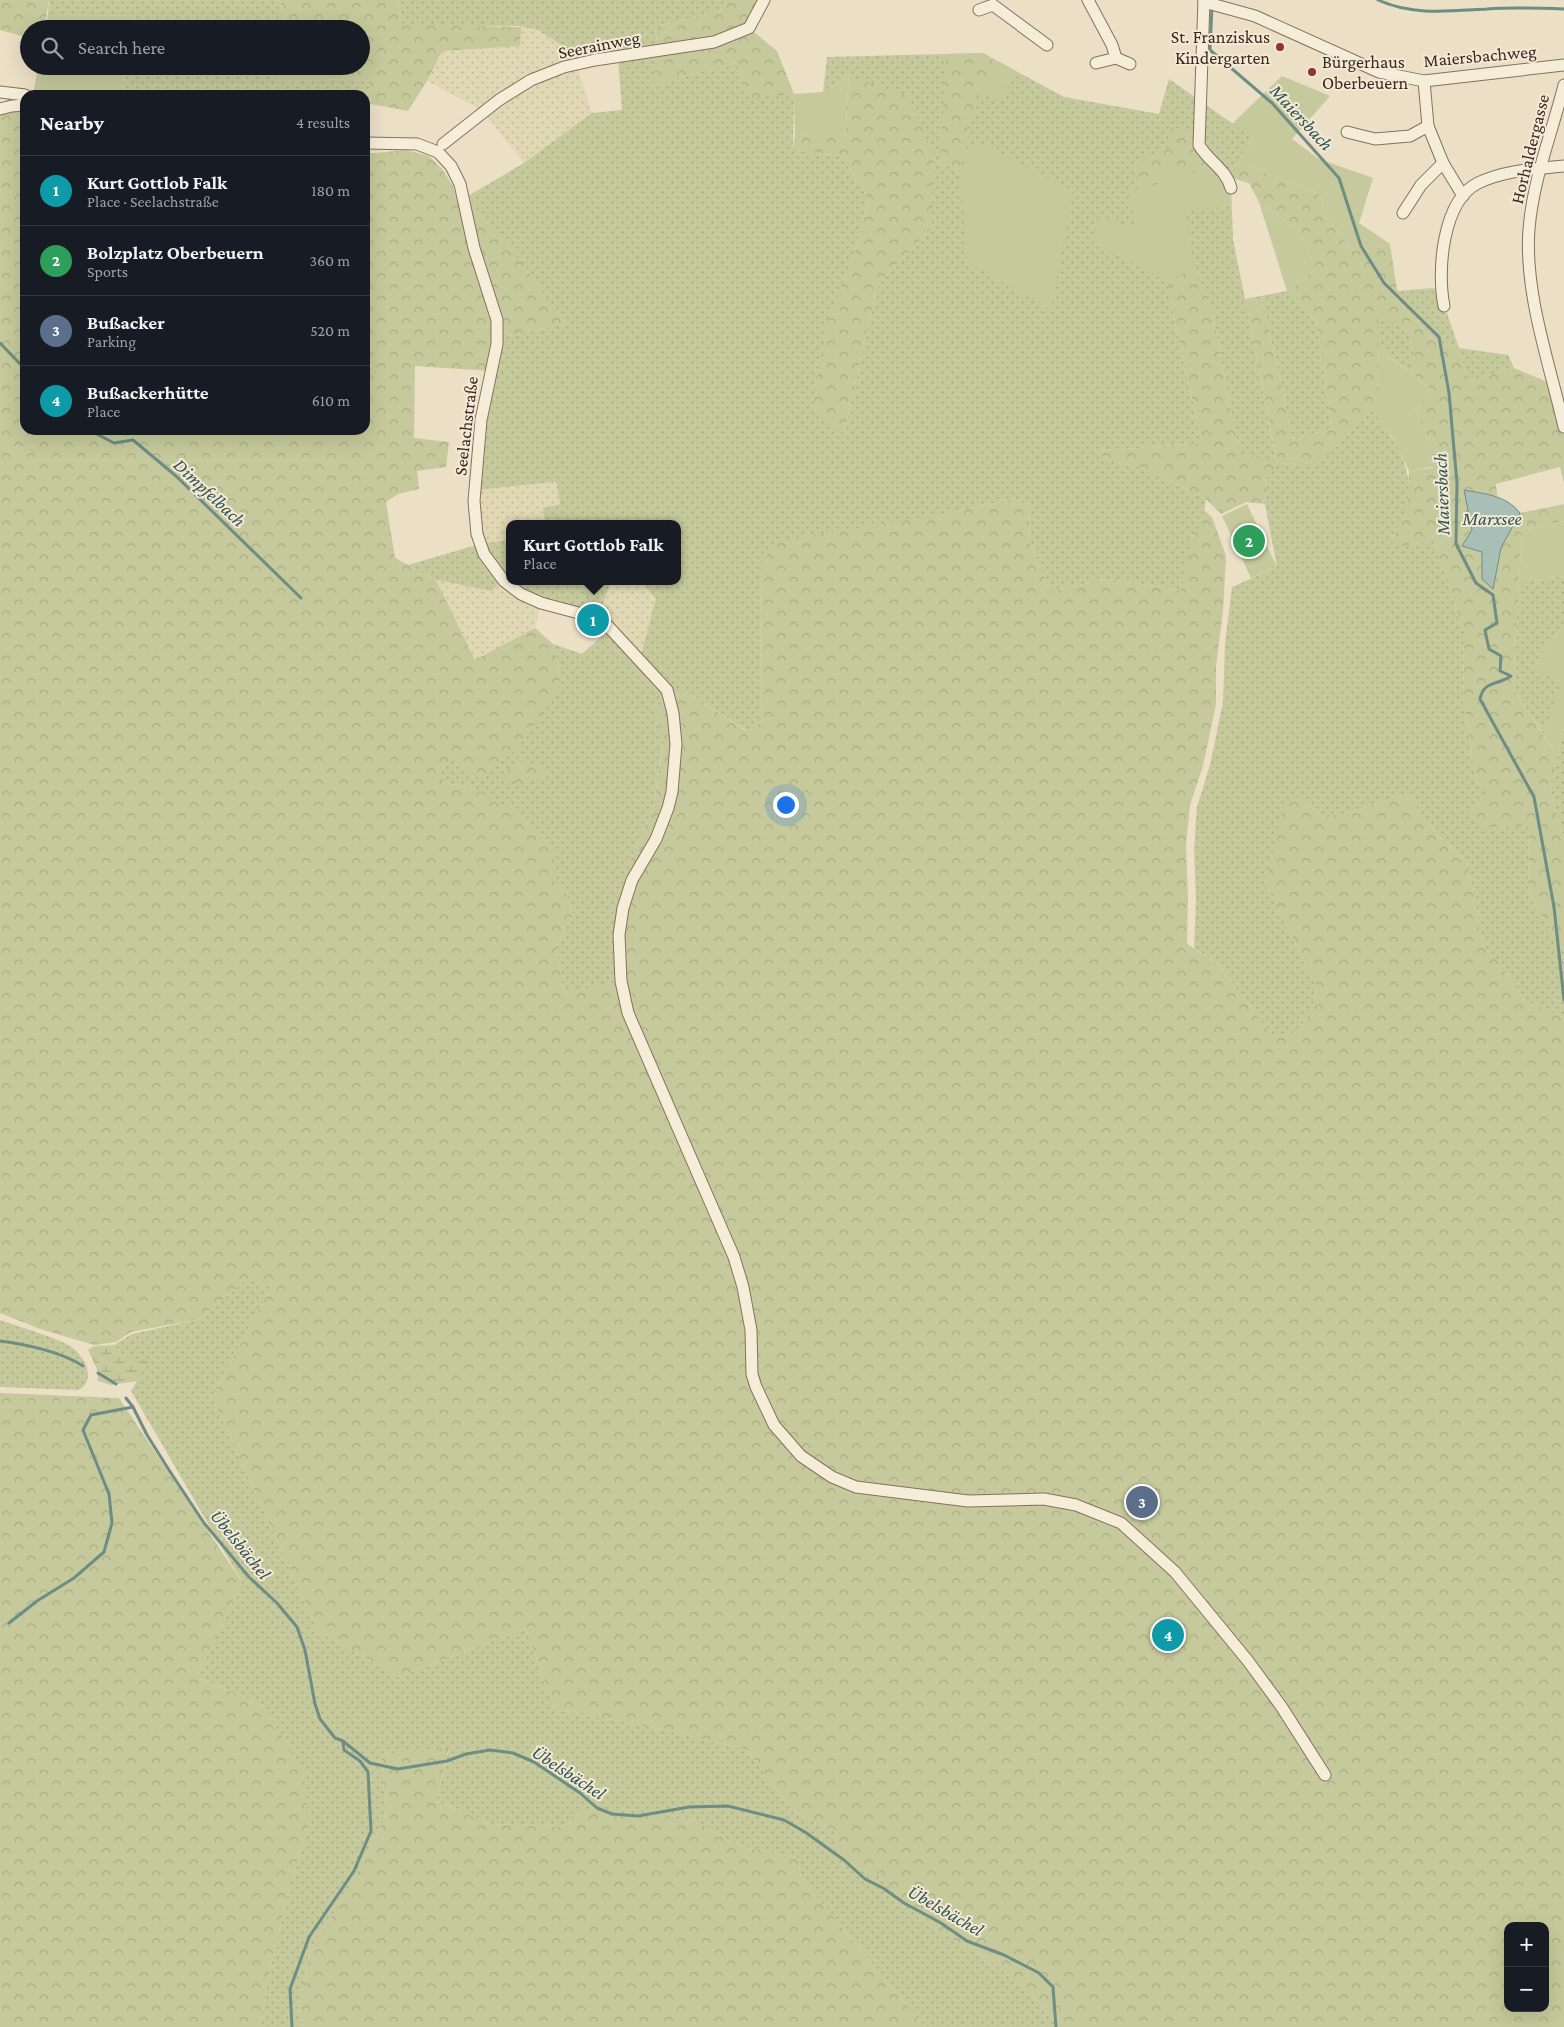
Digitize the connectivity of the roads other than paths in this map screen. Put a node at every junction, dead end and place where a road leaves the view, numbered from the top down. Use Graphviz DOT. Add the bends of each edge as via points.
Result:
graph roads {
  1 [pos="764,0"];
  2 [pos="1088,0"];
  3 [pos="1204,1"];
  4 [pos="992,2"];
  5 [pos="979,10"];
  6 [pos="1047,45"];
  7 [pos="1116,58"];
  8 [pos="1096,63"];
  9 [pos="1130,64"];
  10 [pos="1564,65"];
  11 [pos="1424,81"];
  12 [pos="1564,85"];
  13 [pos="0,92"];
  14 [pos="20,95"];
  15 [pos="20,105"];
  16 [pos="0,109"];
  17 [pos="1428,126"];
  18 [pos="1347,132"];
  19 [pos="370,143"];
  20 [pos="443,144"];
  21 [pos="1444,163"];
  22 [pos="1564,166"];
  23 [pos="1539,169"];
  24 [pos="1231,188"];
  25 [pos="1463,196"];
  26 [pos="1404,213"];
  27 [pos="1444,306"];
  28 [pos="1564,427"];
  29 [pos="506,583"];
  30 [pos="509,585"];
  31 [pos="1325,1775"];
  1 -- 20 [label="street, Seerainweg" via="749,28 714,42 595,60 564,67 531,80 499,100"];
  2 -- 7 [label="street"];
  3 -- 11 [label="street, Maiersbachweg" via="1255,16 1379,72"];
  3 -- 24 [label="street" via="1199,145 1228,178"];
  4 -- 5 [label="street"];
  4 -- 6 [label="street"];
  7 -- 8 [label="street"];
  7 -- 9 [label="street"];
  10 -- 11 [label="street, Maiersbachweg"];
  11 -- 17 [label="street"];
  12 -- 23 [label="street, Horhaldergasse"];
  13 -- 14 [label="street"];
  15 -- 16 [label="street"];
  17 -- 18 [label="street" via="1410,136 1375,139"];
  17 -- 21 [label="street"];
  19 -- 29 [label="street, Seelachstraße" via="416,144 438,152 460,184 474,248 497,320 497,344 481,420 474,501 476,534 484,554"];
  21 -- 25 [label="street"];
  21 -- 26 [label="street" via="1421,185"];
  22 -- 23 [label="street"];
  23 -- 25 [label="street" via="1507,172 1476,184"];
  23 -- 28 [label="street, Horhaldergasse" via="1529,229 1529,280"];
  25 -- 27 [label="street" via="1446,229 1441,261"];
  30 -- 31 [label="street, Seelachstraße" via="541,603 606,624 667,690 675,728 675,775 662,824 626,896 619,935 620,981 628,1013 734,1257 744,1287 751,1330 752,1374 774,1425 811,1464 856,1486 968,1500 1044,1499 1076,1505 1121,1523 1175,1572 1248,1661"];
}
